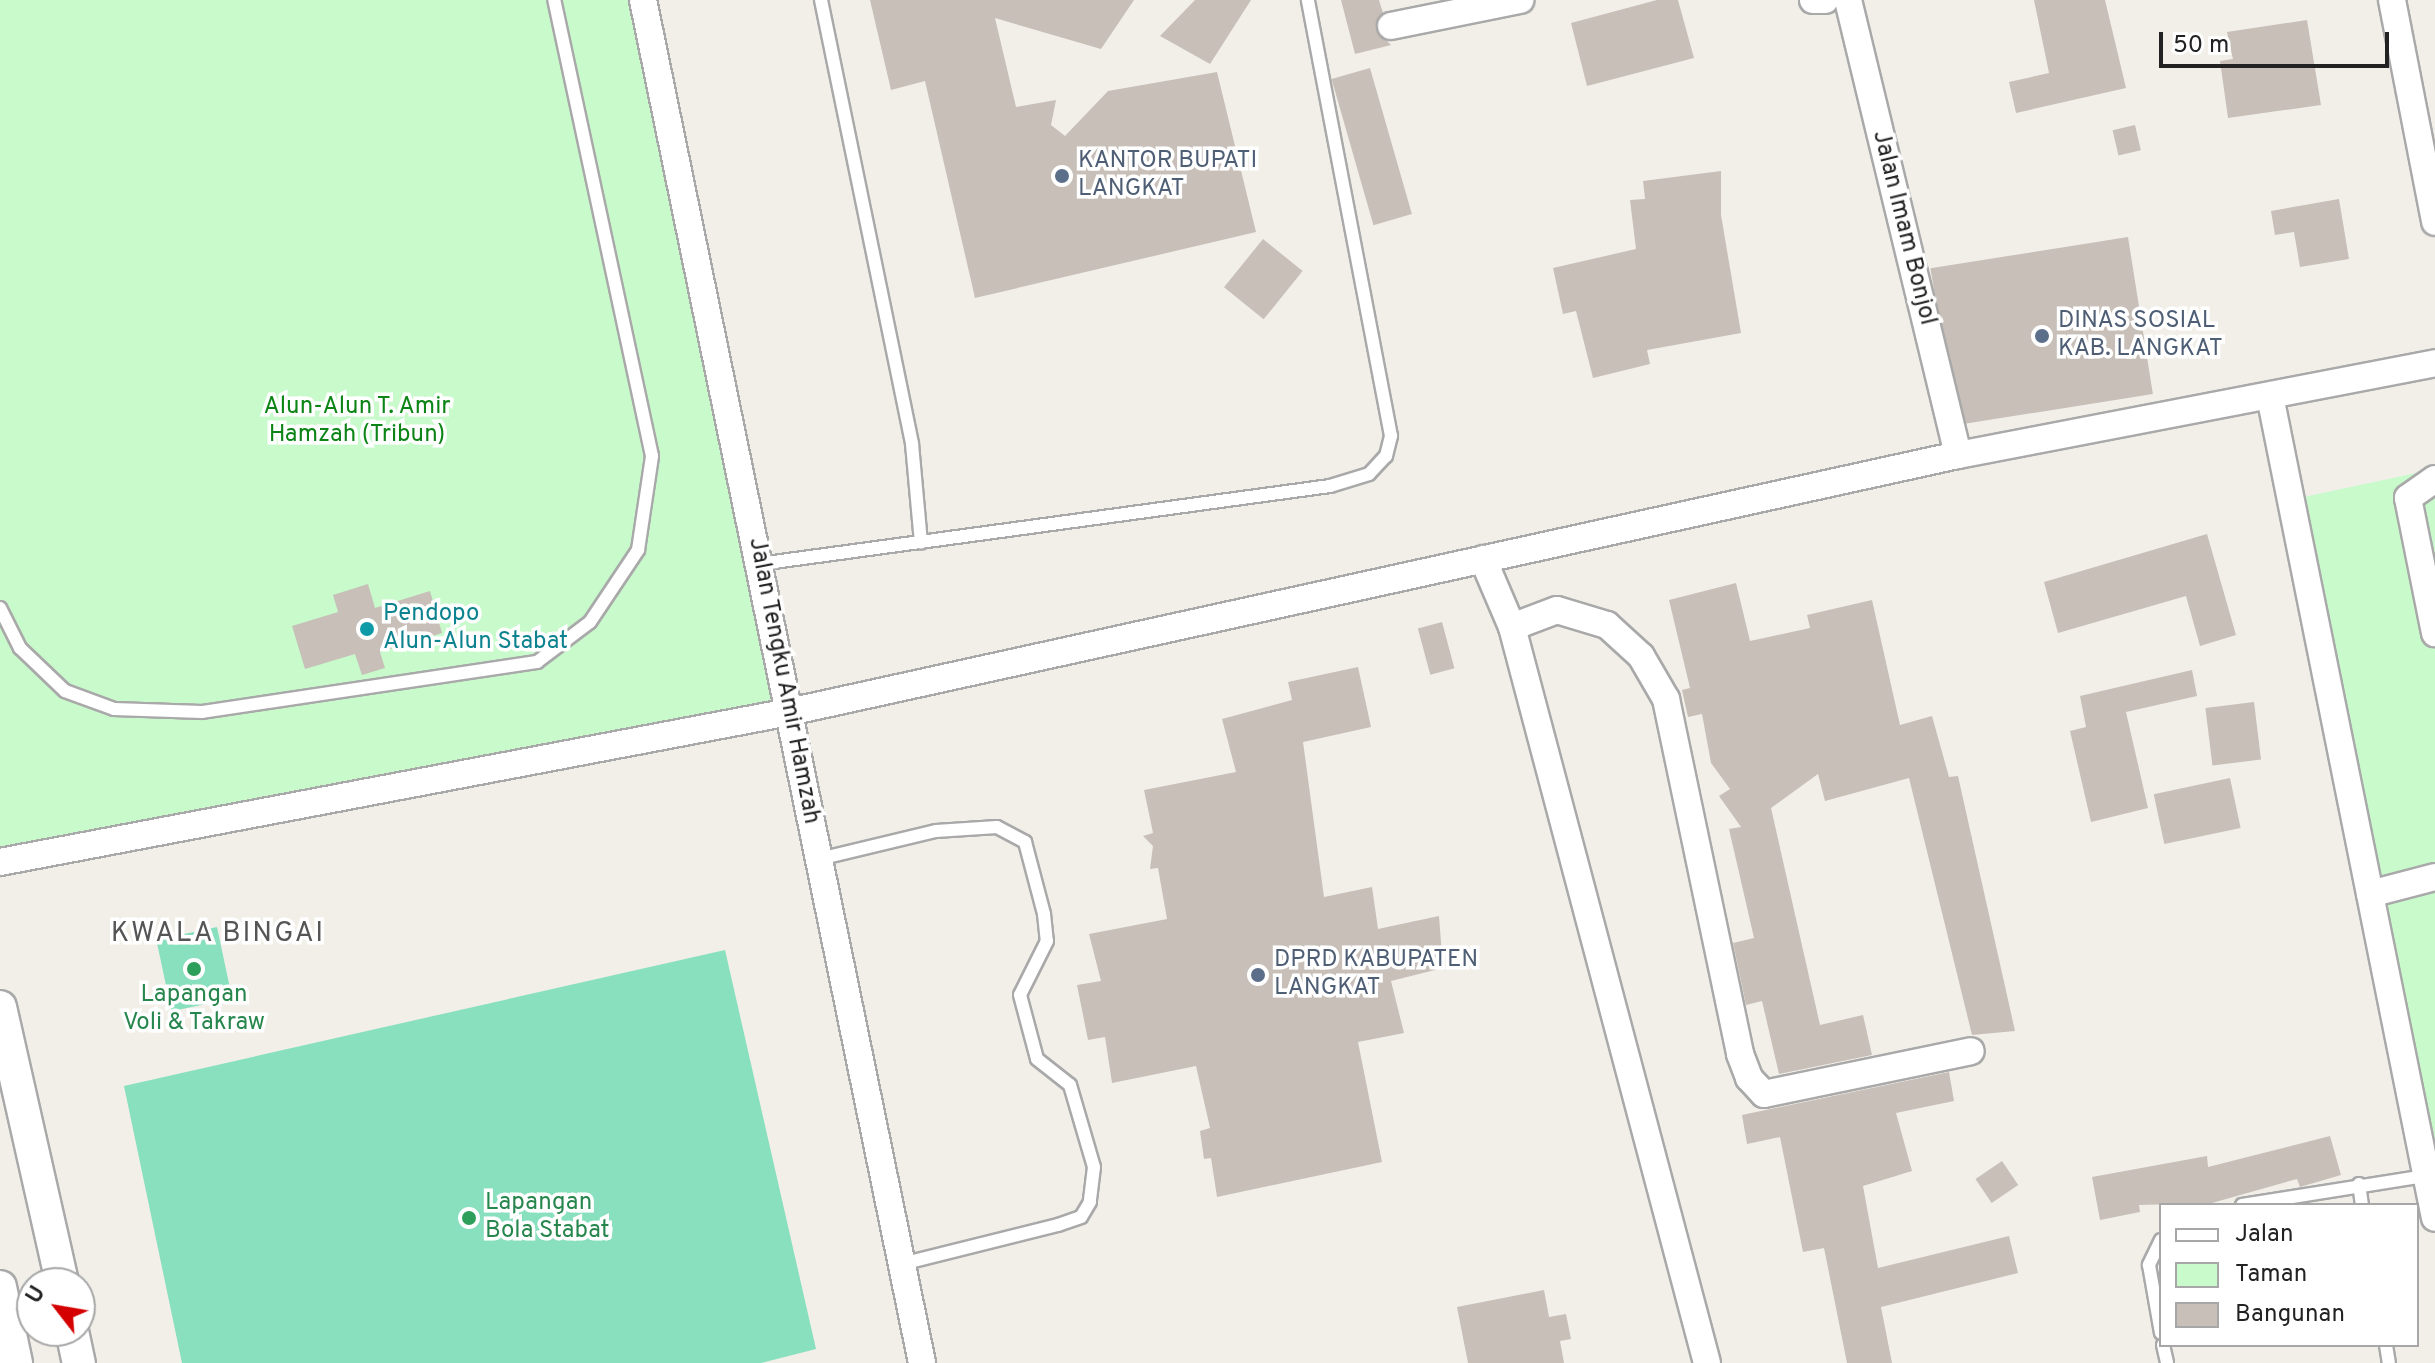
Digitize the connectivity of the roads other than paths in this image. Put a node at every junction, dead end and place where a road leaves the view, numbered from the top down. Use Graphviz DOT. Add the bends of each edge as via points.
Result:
graph roads {
  1 [pos="554,0"];
  2 [pos="643,0"];
  3 [pos="821,0"];
  4 [pos="1308,0"];
  5 [pos="1520,0"];
  6 [pos="1813,0"];
  7 [pos="1825,0"];
  8 [pos="1848,0"];
  9 [pos="2392,0"];
  10 [pos="1391,26"];
  11 [pos="2435,222"];
  12 [pos="2435,363"];
  13 [pos="2270,396"];
  14 [pos="1958,455"];
  15 [pos="2435,479"];
  16 [pos="921,543"];
  17 [pos="1483,559"];
  18 [pos="759,564"];
  19 [pos="0,608"];
  20 [pos="1512,627"];
  21 [pos="2435,633"];
  22 [pos="789,712"];
  23 [pos="819,859"];
  24 [pos="0,862"];
  25 [pos="2435,877"];
  26 [pos="2370,894"];
  27 [pos="0,1007"];
  28 [pos="1971,1051"];
  29 [pos="2426,1176"];
  30 [pos="2359,1184"];
  31 [pos="2253,1203"];
  32 [pos="2362,1203"];
  33 [pos="2435,1218"];
  34 [pos="2159,1244"];
  35 [pos="902,1264"];
  36 [pos="58,1267"];
  37 [pos="0,1287"];
  38 [pos="2159,1322"];
  39 [pos="16,1363"];
  40 [pos="922,1363"];
  41 [pos="1707,1363"];
  1 -- 19 [label="lane" via="652,456 638,550 590,622 537,662 202,712 114,709 65,691 20,648"];
  2 -- 18 [label="street, Jalan Tengku Amir Hamzah"];
  3 -- 16 [label="lane" via="912,444"];
  4 -- 16 [label="lane" via="1340,183 1377,340 1391,436 1386,456 1369,474 1330,486"];
  5 -- 10 [label="street"];
  6 -- 7 [label="street"];
  8 -- 14 [label="street, Jalan Imam Bonjol"];
  9 -- 11 [label="street"];
  12 -- 13 [label="street"];
  13 -- 14 [label="street"];
  13 -- 26 [label="street"];
  14 -- 17 [label="street"];
  15 -- 21 [label="street" via="2408,498"];
  16 -- 18 [label="lane"];
  17 -- 20 [label="street"];
  17 -- 22 [label="street"];
  18 -- 22 [label="street, Jalan Tengku Amir Hamzah"];
  20 -- 28 [label="street" via="1557,610 1607,625 1641,656 1666,699 1740,1054 1749,1078 1764,1094"];
  20 -- 41 [label="street"];
  22 -- 23 [label="street, Jalan Tengku Amir Hamzah"];
  22 -- 24 [label="street"];
  23 -- 35 [label="street, Jalan Tengku Amir Hamzah"];
  23 -- 35 [label="lane" via="936,831 997,827 1025,842 1044,914 1047,941 1020,995 1037,1059 1070,1085 1094,1167 1090,1202 1081,1217 1058,1225"];
  25 -- 26 [label="street"];
  26 -- 29 [label="street"];
  27 -- 36 [label="street"];
  29 -- 30 [label="lane"];
  29 -- 33 [label="street"];
  30 -- 31 [label="lane"];
  30 -- 32 [label="lane"];
  34 -- 38 [label="lane" via="2149,1265"];
  35 -- 40 [label="street, Jalan Tengku Amir Hamzah"];
  37 -- 39 [label="street"];
}
